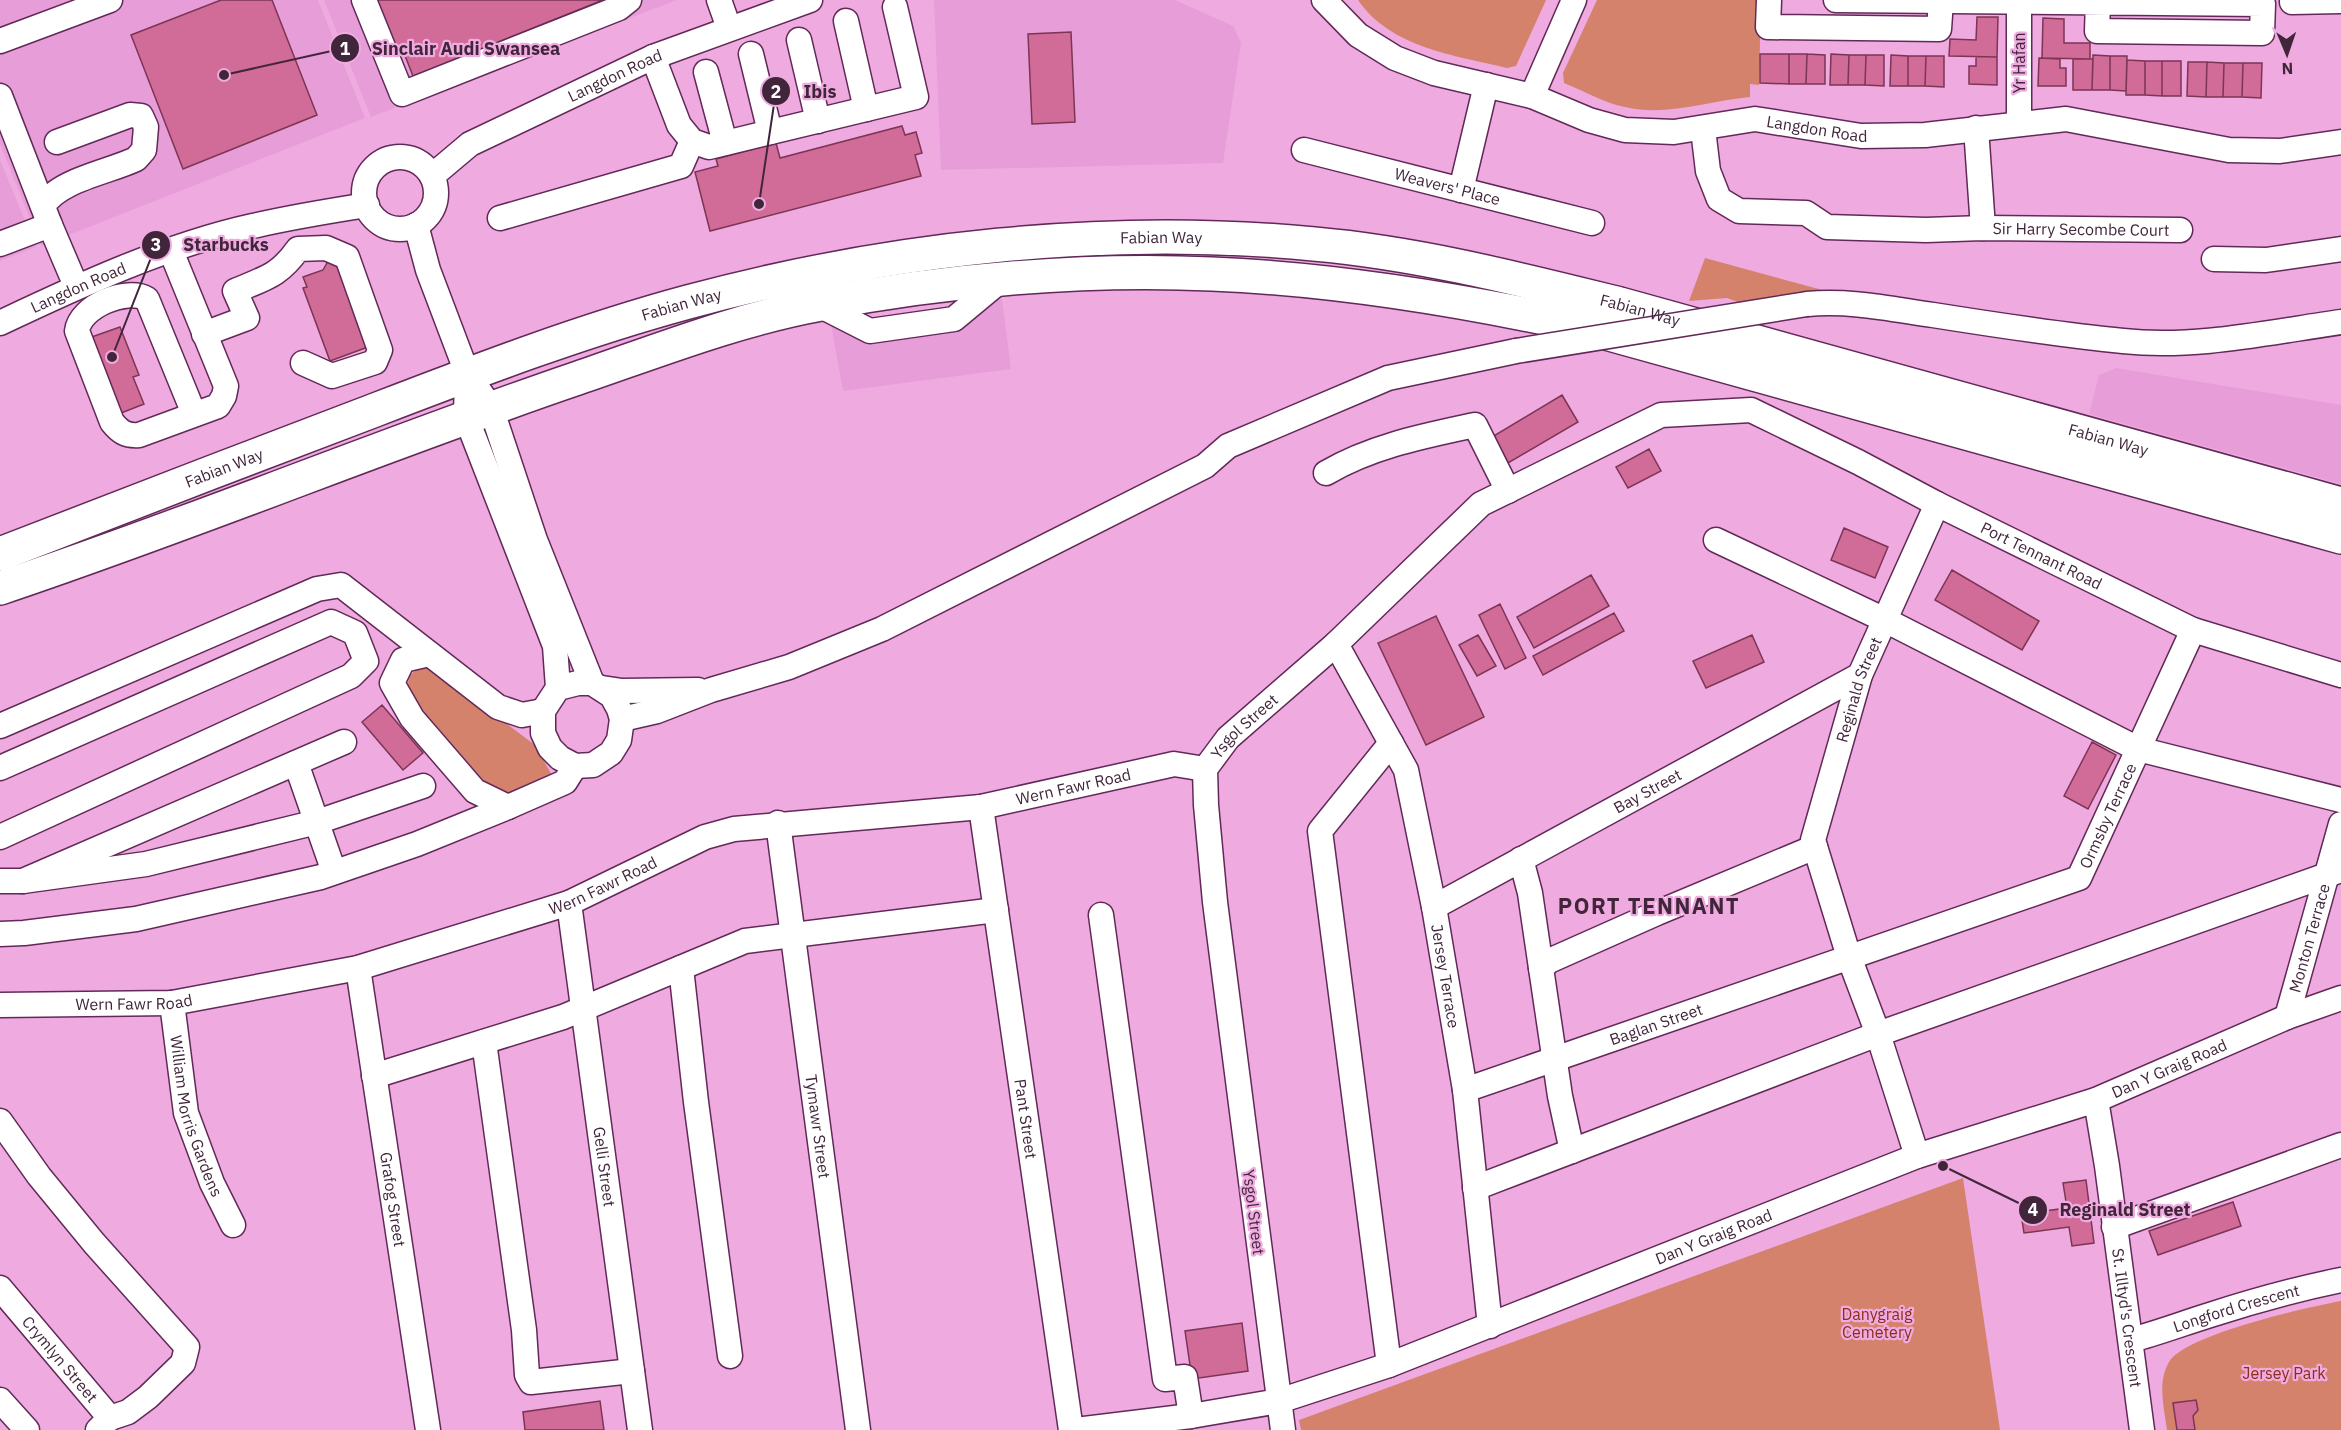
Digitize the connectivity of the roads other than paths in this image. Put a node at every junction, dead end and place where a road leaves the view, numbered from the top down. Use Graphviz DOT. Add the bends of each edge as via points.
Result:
graph roads {
  1 [pos="110,0"];
  2 [pos="364,0"];
  3 [pos="629,0"];
  4 [pos="718,0"];
  5 [pos="810,0"];
  6 [pos="1324,0"];
  7 [pos="1574,0"];
  8 [pos="1769,0"];
  9 [pos="1834,0"];
  10 [pos="1941,1"];
  11 [pos="2341,1"];
  12 [pos="2019,2"];
  13 [pos="2098,2"];
  14 [pos="2292,2"];
  15 [pos="2189,3"];
  16 [pos="895,7"];
  17 [pos="846,21"];
  18 [pos="729,28"];
  19 [pos="1833,28"];
  20 [pos="2189,32"];
  21 [pos="799,40"];
  22 [pos="0,41"];
  23 [pos="751,54"];
  24 [pos="653,57"];
  25 [pos="706,72"];
  26 [pos="1486,85"];
  27 [pos="0,96"];
  28 [pos="1532,96"];
  29 [pos="866,109"];
  30 [pos="818,121"];
  31 [pos="2019,123"];
  32 [pos="1977,128"];
  33 [pos="1702,129"];
  34 [pos="770,132"];
  35 [pos="692,141"];
  36 [pos="57,142"];
  37 [pos="2341,142"];
  38 [pos="725,143"];
  39 [pos="1304,150"];
  40 [pos="432,176"];
  41 [pos="1461,190"];
  42 [pos="366,205"];
  43 [pos="46,215"];
  44 [pos="500,218"];
  45 [pos="1592,223"];
  46 [pos="416,225"];
  47 [pos="1983,228"];
  48 [pos="2180,230"];
  49 [pos="0,244"];
  50 [pos="2341,249"];
  51 [pos="171,250"];
  52 [pos="2214,259"];
  53 [pos="76,286"];
  54 [pos="2341,322"];
  55 [pos="0,323"];
  56 [pos="204,334"];
  57 [pos="303,363"];
  58 [pos="467,373"];
  59 [pos="1751,410"];
  60 [pos="479,413"];
  61 [pos="194,414"];
  62 [pos="1326,473"];
  63 [pos="1508,491"];
  64 [pos="1937,504"];
  65 [pos="2341,504"];
  66 [pos="2341,537"];
  67 [pos="1716,540"];
  68 [pos="0,554"];
  69 [pos="0,588"];
  70 [pos="1885,620"];
  71 [pos="2193,630"];
  72 [pos="1336,644"];
  73 [pos="429,654"];
  74 [pos="1860,675"];
  75 [pos="2341,675"];
  76 [pos="597,686"];
  77 [pos="558,687"];
  78 [pos="711,690"];
  79 [pos="543,711"];
  80 [pos="622,719"];
  81 [pos="0,726"];
  82 [pos="344,742"];
  83 [pos="1391,743"];
  84 [pos="2138,749"];
  85 [pos="296,763"];
  86 [pos="575,766"];
  87 [pos="0,768"];
  88 [pos="1204,769"];
  89 [pos="423,786"];
  90 [pos="2341,800"];
  91 [pos="508,807"];
  92 [pos="981,807"];
  93 [pos="317,822"];
  94 [pos="778,823"];
  95 [pos="2341,824"];
  96 [pos="0,837"];
  97 [pos="1815,848"];
  98 [pos="1521,859"];
  99 [pos="334,872"];
  100 [pos="2334,874"];
  101 [pos="11,881"];
  102 [pos="568,903"];
  103 [pos="1434,907"];
  104 [pos="996,910"];
  105 [pos="1101,915"];
  106 [pos="0,934"];
  107 [pos="793,936"];
  108 [pos="1849,957"];
  109 [pos="358,968"];
  110 [pos="681,968"];
  111 [pos="1541,968"];
  112 [pos="2341,998"];
  113 [pos="172,1003"];
  114 [pos="0,1005"];
  115 [pos="583,1008"];
  116 [pos="2287,1017"];
  117 [pos="1878,1034"];
  118 [pos="484,1042"];
  119 [pos="1556,1059"];
  120 [pos="375,1076"];
  121 [pos="1465,1090"];
  122 [pos="2096,1100"];
  123 [pos="0,1121"];
  124 [pos="2341,1145"];
  125 [pos="1572,1151"];
  126 [pos="1917,1156"];
  127 [pos="1475,1188"];
  128 [pos="233,1225"];
  129 [pos="2114,1227"];
  130 [pos="2341,1280"];
  131 [pos="0,1288"];
  132 [pos="1490,1326"];
  133 [pos="2131,1340"];
  134 [pos="730,1356"];
  135 [pos="1389,1365"];
  136 [pos="632,1371"];
  137 [pos="0,1401"];
  138 [pos="1278,1401"];
  139 [pos="1191,1416"];
  140 [pos="104,1424"];
  141 [pos="27,1430"];
  142 [pos="428,1430"];
  143 [pos="640,1430"];
  144 [pos="858,1430"];
  145 [pos="1071,1430"];
  146 [pos="1076,1430"];
  147 [pos="1282,1430"];
  148 [pos="2142,1430"];
  1 -- 22 [label="street"];
  2 -- 3 [label="street" via="402,94 619,9"];
  4 -- 18 [label="street"];
  5 -- 18 [label="street, Langdon Road"];
  6 -- 26 [label="street, Langdon Road" via="1358,35 1395,58 1434,73"];
  7 -- 28 [label="street"];
  8 -- 19 [label="street" via="1768,27"];
  9 -- 10 [label="street"];
  9 -- 19 [label="street"];
  10 -- 12 [label="street"];
  10 -- 19 [label="street" via="1939,29"];
  11 -- 14 [label="street"];
  12 -- 13 [label="street"];
  12 -- 31 [label="street, Yr Hafan"];
  13 -- 15 [label="street"];
  13 -- 20 [label="street" via="2097,31"];
  15 -- 20 [label="street"];
  15 -- 20 [label="street" via="2263,4 2262,33"];
  16 -- 29 [label="street" via="916,97"];
  17 -- 29 [label="street"];
  18 -- 24 [label="street, Langdon Road"];
  21 -- 30 [label="street"];
  23 -- 34 [label="street"];
  24 -- 35 [label="street" via="679,125"];
  24 -- 40 [label="street, Langdon Road" via="470,144"];
  25 -- 38 [label="street"];
  26 -- 28 [label="street, Langdon Road"];
  26 -- 41 [label="street"];
  27 -- 43 [label="street"];
  28 -- 33 [label="street, Langdon Road" via="1625,130"];
  29 -- 30 [label="street"];
  30 -- 34 [label="street"];
  31 -- 32 [label="street, Langdon Road"];
  31 -- 37 [label="street, Langdon Road" via="2066,119 2229,150 2280,151"];
  32 -- 33 [label="street, Langdon Road" via="1926,135 1861,136 1755,119"];
  32 -- 47 [label="street, Sir Harry Secombe Court"];
  33 -- 47 [label="street, Sir Harry Secombe Court" via="1708,171 1719,199 1739,211 1806,213 1827,227"];
  34 -- 38 [label="street"];
  35 -- 38 [label="street" via="709,147"];
  35 -- 44 [label="street" via="681,166"];
  36 -- 43 [label="street" via="130,115 141,116 146,127 144,150 136,159 49,195"];
  39 -- 41 [label="street, Weavers' Place"];
  40 -- 42 [label="street" via="425,166 403,157 380,163 366,182"];
  40 -- 46 [label="street" via="436,187 433,209"];
  41 -- 45 [label="street, Weavers' Place"];
  42 -- 46 [label="street" via="381,224 405,229"];
  42 -- 51 [label="street, Langdon Road" via="251,226"];
  43 -- 49 [label="street"];
  43 -- 53 [label="street"];
  46 -- 58 [label="street" via="428,270"];
  47 -- 48 [label="street, Sir Harry Secombe Court"];
  50 -- 52 [label="street" via="2266,260"];
  51 -- 53 [label="street, Langdon Road"];
  51 -- 56 [label="street"];
  53 -- 55 [label="street, Langdon Road"];
  54 -- 78 [label="street, bridge" via="2194,341 2125,342 1893,308 1806,304 1516,351 1388,378 1228,446 1205,466 882,629 789,668"];
  56 -- 57 [label="street" via="247,318 235,291 285,267 298,249 326,248 347,257 380,350 375,362 332,376"];
  56 -- 61 [label="street" via="226,386 218,406"];
  58 -- 60 [label="street"];
  58 -- 65 [label="highway, Fabian Way" via="687,302 816,272 995,245 1091,239 1189,238 1316,244 1444,263 1554,287"];
  58 -- 68 [label="highway, Fabian Way"];
  59 -- 63 [label="street, Ysgol Street" via="1661,415"];
  59 -- 64 [label="street, Port Tennant Road"];
  60 -- 66 [label="highway, Fabian Way" via="708,334 817,304 1001,280 1211,274 1339,284 1458,301 1577,325"];
  60 -- 69 [label="highway, Fabian Way"];
  60 -- 76 [label="street"];
  60 -- 77 [label="street" via="555,646"];
  61 -- 61 [label="street" via="139,435 128,436 118,430 79,340 78,323 82,316 93,307 125,295 147,299"];
  62 -- 63 [label="street" via="1385,446 1475,425"];
  63 -- 72 [label="street, Ysgol Street" via="1481,504"];
  64 -- 70 [label="street, Reginald Street"];
  64 -- 71 [label="street, Port Tennant Road"];
  67 -- 70 [label="street"];
  70 -- 74 [label="street, Reginald Street"];
  70 -- 84 [label="street"];
  71 -- 75 [label="street, Port Tennant Road"];
  71 -- 84 [label="street, Ormsby Terrace"];
  72 -- 83 [label="street, Jersey Terrace"];
  72 -- 88 [label="street, Ysgol Street" via="1228,738"];
  73 -- 79 [label="street" via="498,706 522,715"];
  73 -- 81 [label="street" via="341,585 329,586"];
  73 -- 91 [label="street" via="403,660 392,683 412,718 475,791"];
  74 -- 97 [label="street, Reginald Street" via="1813,840"];
  74 -- 98 [label="street, Bay Street"];
  76 -- 77 [label="street" via="578,683"];
  76 -- 78 [label="street" via="622,691"];
  76 -- 80 [label="street" via="612,696"];
  77 -- 79 [label="street"];
  78 -- 80 [label="street" via="657,711"];
  79 -- 86 [label="street" via="543,733 549,748"];
  80 -- 86 [label="street" via="619,740 612,753 593,765"];
  82 -- 85 [label="street"];
  83 -- 103 [label="street, Jersey Terrace" via="1406,770"];
  83 -- 135 [label="street" via="1320,831"];
  84 -- 90 [label="street"];
  84 -- 108 [label="street, Ormsby Terrace" via="2079,878"];
  85 -- 93 [label="street"];
  85 -- 101 [label="street"];
  86 -- 91 [label="street" via="565,782"];
  87 -- 96 [label="street" via="331,622 355,633 366,661 351,676"];
  88 -- 92 [label="street, Wern Fawr Road" via="1174,764"];
  88 -- 138 [label="street, Ysgol Street" via="1215,902"];
  89 -- 93 [label="street"];
  91 -- 99 [label="street"];
  92 -- 94 [label="street, Wern Fawr Road"];
  92 -- 104 [label="street, Pant Street"];
  93 -- 99 [label="street"];
  93 -- 101 [label="street" via="146,864"];
  94 -- 102 [label="street, Wern Fawr Road" via="705,837"];
  94 -- 107 [label="street, Tymawr Street"];
  95 -- 100 [label="street, Monton Terrace"];
  97 -- 108 [label="street, Reginald Street"];
  97 -- 111 [label="street" via="1549,961"];
  98 -- 103 [label="street, Bay Street"];
  98 -- 111 [label="street"];
  99 -- 106 [label="street" via="136,919"];
  100 -- 116 [label="street, Monton Terrace"];
  100 -- 117 [label="street"];
  102 -- 109 [label="street, Wern Fawr Road"];
  102 -- 115 [label="street, Gelli Street"];
  103 -- 121 [label="street, Jersey Terrace"];
  104 -- 107 [label="street"];
  104 -- 145 [label="street, Pant Street"];
  105 -- 139 [label="street" via="1165,1379 1185,1377"];
  107 -- 110 [label="street" via="745,941"];
  107 -- 144 [label="street, Tymawr Street"];
  108 -- 117 [label="street, Reginald Street"];
  108 -- 119 [label="street, Baglan Street"];
  109 -- 113 [label="street, Wern Fawr Road"];
  109 -- 120 [label="street, Grafog Street"];
  110 -- 115 [label="street"];
  110 -- 134 [label="street"];
  111 -- 119 [label="street"];
  112 -- 116 [label="street, Dan Y Graig Road"];
  113 -- 114 [label="street, Wern Fawr Road"];
  113 -- 128 [label="street, William Morris Gardens" via="186,1113 212,1183"];
  115 -- 118 [label="street"];
  115 -- 136 [label="street, Gelli Street"];
  116 -- 122 [label="street, Dan Y Graig Road"];
  117 -- 125 [label="street"];
  117 -- 126 [label="street, Reginald Street"];
  118 -- 120 [label="street"];
  118 -- 136 [label="street" via="527,1375 531,1382"];
  119 -- 121 [label="street, Baglan Street"];
  119 -- 125 [label="street"];
  120 -- 142 [label="street, Grafog Street"];
  121 -- 127 [label="street, Jersey Terrace"];
  122 -- 126 [label="street, Dan Y Graig Road"];
  122 -- 129 [label="street, St. Illtyd's Crescent"];
  123 -- 140 [label="street" via="94,1243 187,1347 183,1363 148,1397"];
  124 -- 129 [label="street"];
  125 -- 127 [label="street"];
  126 -- 132 [label="street, Dan Y Graig Road"];
  127 -- 132 [label="street, Jersey Terrace"];
  129 -- 133 [label="street, St. Illtyd's Crescent"];
  130 -- 133 [label="street, Longford Crescent" via="2297,1289"];
  131 -- 140 [label="street, Crymlyn Street"];
  132 -- 135 [label="street, Dan Y Graig Road"];
  133 -- 148 [label="street, St. Illtyd's Crescent"];
  135 -- 138 [label="street, Dan Y Graig Road"];
  136 -- 143 [label="street, Gelli Street"];
  137 -- 141 [label="street"];
  138 -- 139 [label="street, Dan Y Graig Road"];
  138 -- 147 [label="street, Ysgol Street"];
  139 -- 146 [label="street, Dan Y Graig Road"];
}
